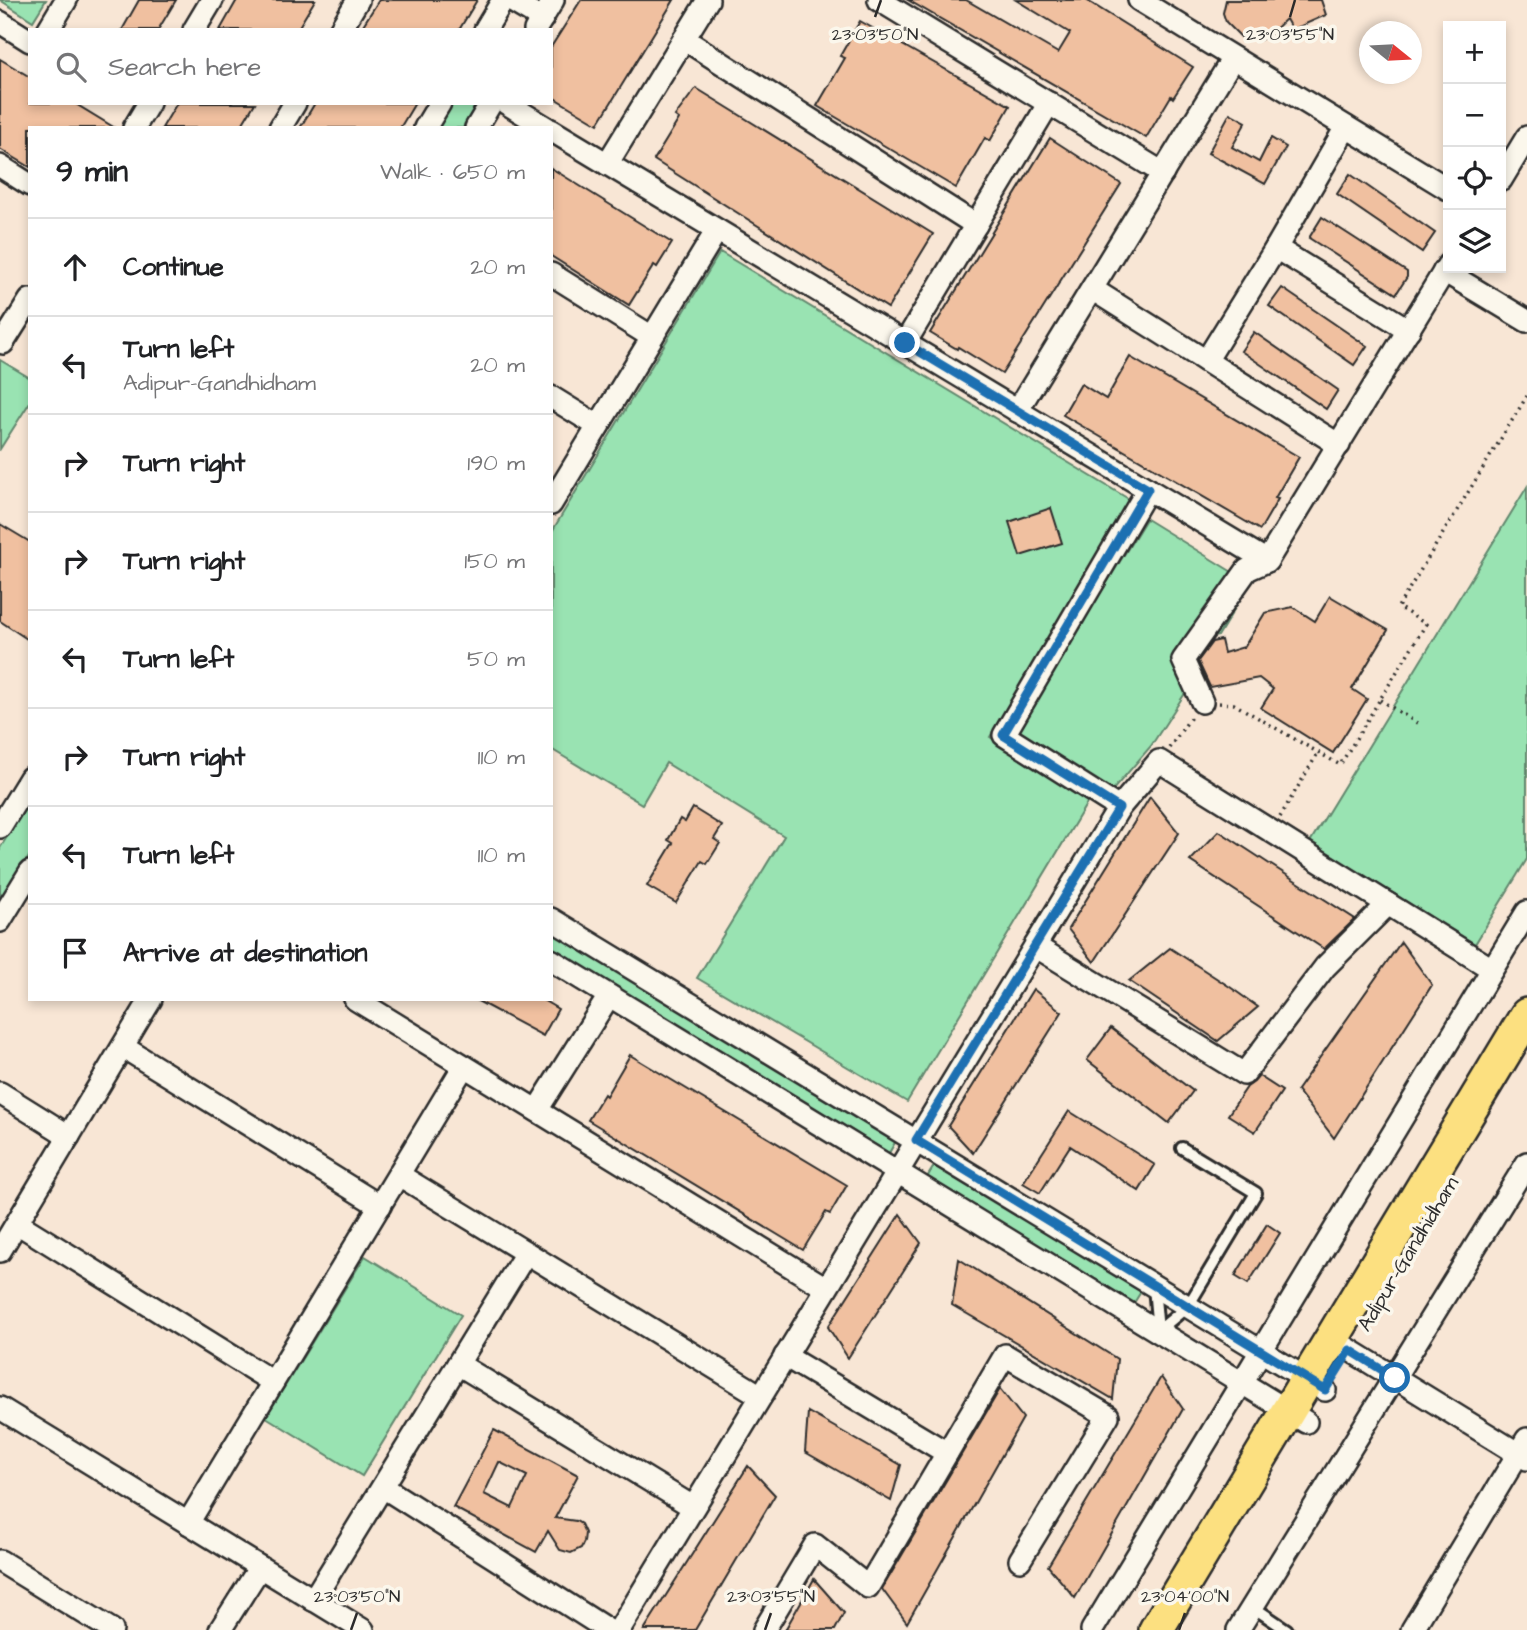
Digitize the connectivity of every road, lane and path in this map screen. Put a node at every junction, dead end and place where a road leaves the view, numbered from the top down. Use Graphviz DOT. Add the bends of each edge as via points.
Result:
graph roads {
  1 [pos="66,0"];
  2 [pos="212,0"];
  3 [pos="358,0"];
  4 [pos="503,0"];
  5 [pos="510,0"];
  6 [pos="553,0"];
  7 [pos="708,0"];
  8 [pos="1139,0"];
  9 [pos="883,1"];
  10 [pos="0,22"];
  11 [pos="538,25"];
  12 [pos="49,28"];
  13 [pos="195,28"];
  14 [pos="341,28"];
  15 [pos="486,28"];
  16 [pos="684,39"];
  17 [pos="28,40"];
  18 [pos="1233,58"];
  19 [pos="1049,103"];
  20 [pos="294,105"];
  21 [pos="439,105"];
  22 [pos="490,105"];
  23 [pos="509,105"];
  24 [pos="281,126"];
  25 [pos="426,126"];
  26 [pos="477,126"];
  27 [pos="544,126"];
  28 [pos="1346,127"];
  29 [pos="553,131"];
  30 [pos="1527,137"];
  31 [pos="607,164"];
  32 [pos="0,166"];
  33 [pos="1506,172"];
  34 [pos="1163,173"];
  35 [pos="28,184"];
  36 [pos="1443,186"];
  37 [pos="976,225"];
  38 [pos="717,230"];
  39 [pos="1276,248"];
  40 [pos="1443,273"];
  41 [pos="1454,273"];
  42 [pos="553,275"];
  43 [pos="1092,289"];
  44 [pos="28,307"];
  45 [pos="1527,321"];
  46 [pos="23,326"];
  47 [pos="1409,330"];
  48 [pos="652,337"];
  49 [pos="0,341"];
  50 [pos="905,343"];
  51 [pos="1206,361"];
  52 [pos="1527,396"];
  53 [pos="553,398"];
  54 [pos="1017,411"];
  55 [pos="598,426"];
  56 [pos="1339,444"];
  57 [pos="1148,489"];
  58 [pos="553,501"];
  59 [pos="1267,561"];
  60 [pos="1380,699"];
  61 [pos="1202,702"];
  62 [pos="1417,723"];
  63 [pos="1318,753"];
  64 [pos="1159,761"];
  65 [pos="28,781"];
  66 [pos="1119,808"];
  67 [pos="0,827"];
  68 [pos="1271,831"];
  69 [pos="28,875"];
  70 [pos="1388,904"];
  71 [pos="1527,912"];
  72 [pos="553,920"];
  73 [pos="0,921"];
  74 [pos="1035,946"];
  75 [pos="553,961"];
  76 [pos="1492,969"];
  77 [pos="609,996"];
  78 [pos="150,1001"];
  79 [pos="358,1001"];
  80 [pos="1527,1015"];
  81 [pos="122,1047"];
  82 [pos="1527,1058"];
  83 [pos="464,1066"];
  84 [pos="0,1093"];
  85 [pos="537,1110"];
  86 [pos="69,1136"];
  87 [pos="916,1140"];
  88 [pos="1182,1148"];
  89 [pos="1527,1163"];
  90 [pos="897,1172"];
  91 [pos="398,1175"];
  92 [pos="380,1206"];
  93 [pos="17,1223"];
  94 [pos="0,1251"];
  95 [pos="526,1253"];
  96 [pos="1153,1285"];
  97 [pos="826,1288"];
  98 [pos="1188,1307"];
  99 [pos="1158,1331"];
  100 [pos="1341,1344"];
  101 [pos="1261,1351"];
  102 [pos="785,1356"];
  103 [pos="458,1364"];
  104 [pos="1395,1378"];
  105 [pos="273,1382"];
  106 [pos="1241,1383"];
  107 [pos="1316,1385"];
  108 [pos="761,1396"];
  109 [pos="0,1408"];
  110 [pos="1297,1417"];
  111 [pos="1524,1451"];
  112 [pos="947,1452"];
  113 [pos="383,1487"];
  114 [pos="693,1507"];
  115 [pos="188,1523"];
  116 [pos="1020,1560"];
  117 [pos="0,1561"];
  118 [pos="260,1567"];
  119 [pos="313,1600"];
  120 [pos="1253,1607"];
  121 [pos="112,1630"];
  122 [pos="220,1630"];
  123 [pos="363,1630"];
  124 [pos="608,1630"];
  125 [pos="619,1630"];
  126 [pos="764,1630"];
  127 [pos="1091,1630"];
  128 [pos="1156,1630"];
  129 [pos="1180,1630"];
  130 [pos="1238,1630"];
  131 [pos="1287,1630"];
  132 [pos="1412,1630"];
  1 -- 12 [label="street"];
  2 -- 13 [label="street"];
  3 -- 14 [label="street"];
  4 -- 15 [label="street"];
  5 -- 11 [label="street"];
  6 -- 11 [label="street"];
  7 -- 16 [label="street"];
  8 -- 18 [label="street"];
  9 -- 19 [label="street"];
  10 -- 17 [label="street"];
  16 -- 31 [label="street"];
  16 -- 37 [label="street"];
  18 -- 28 [label="street"];
  18 -- 34 [label="street"];
  19 -- 34 [label="street"];
  19 -- 37 [label="street"];
  20 -- 24 [label="street"];
  21 -- 25 [label="street"];
  22 -- 26 [label="street"];
  23 -- 27 [label="street"];
  28 -- 36 [label="street"];
  28 -- 39 [label="street"];
  29 -- 31 [label="street"];
  30 -- 33 [label="street"];
  31 -- 38 [label="street"];
  32 -- 35 [label="street"];
  34 -- 43 [label="street"];
  37 -- 50 [label="street"];
  38 -- 48 [label="street"];
  38 -- 50 [label="street"];
  39 -- 47 [label="street"];
  39 -- 51 [label="street"];
  40 -- 47 [label="street"];
  41 -- 45 [label="street"];
  42 -- 48 [label="street"];
  43 -- 51 [label="street"];
  43 -- 54 [label="street"];
  44 -- 46 [label="street"];
  46 -- 49 [label="street" via="4,343"];
  47 -- 56 [label="street"];
  48 -- 55 [label="street"];
  50 -- 54 [label="street"];
  51 -- 56 [label="street"];
  52 -- 60 [label="path" via="1398,607 1426,624"];
  53 -- 55 [label="street"];
  54 -- 57 [label="street"];
  55 -- 58 [label="street"];
  56 -- 59 [label="street"];
  57 -- 59 [label="street"];
  57 -- 66 [label="street" via="1003,735"];
  59 -- 61 [label="street" via="1247,570 1183,660"];
  60 -- 62 [label="path"];
  60 -- 63 [label="path" via="1340,765"];
  61 -- 63 [label="path" via="1234,704"];
  61 -- 64 [label="path"];
  63 -- 68 [label="path"];
  64 -- 66 [label="street"];
  64 -- 68 [label="street"];
  65 -- 67 [label="street"];
  66 -- 74 [label="street"];
  68 -- 70 [label="street"];
  69 -- 73 [label="street"];
  70 -- 74 [label="street" via="1325,967 1244,1074"];
  70 -- 76 [label="street"];
  71 -- 76 [label="street"];
  72 -- 87 [label="street"];
  74 -- 87 [label="street"];
  75 -- 77 [label="street"];
  76 -- 101 [label="street"];
  77 -- 85 [label="street"];
  77 -- 90 [label="street"];
  78 -- 81 [label="street"];
  79 -- 83 [label="street"];
  80 -- 100 [label="main road"];
  81 -- 86 [label="street"];
  81 -- 92 [label="street"];
  82 -- 100 [label="main road, Adipur-Gandhidham"];
  83 -- 85 [label="street"];
  83 -- 91 [label="street"];
  84 -- 86 [label="street"];
  85 -- 97 [label="street"];
  86 -- 93 [label="street"];
  87 -- 90 [label="street"];
  87 -- 96 [label="street"];
  88 -- 98 [label="lane" via="1256,1193"];
  89 -- 104 [label="street"];
  90 -- 97 [label="street"];
  90 -- 99 [label="street"];
  91 -- 92 [label="street"];
  91 -- 95 [label="street"];
  92 -- 105 [label="street"];
  93 -- 94 [label="street"];
  93 -- 105 [label="street"];
  95 -- 103 [label="street"];
  95 -- 108 [label="street"];
  96 -- 98 [label="street"];
  96 -- 99 [label="lane"];
  97 -- 102 [label="street"];
  98 -- 99 [label="lane"];
  98 -- 101 [label="street"];
  99 -- 106 [label="street"];
  100 -- 104 [label="street"];
  100 -- 107 [label="main road"];
  101 -- 106 [label="street"];
  101 -- 107 [label="street"];
  102 -- 108 [label="street"];
  102 -- 112 [label="street"];
  103 -- 113 [label="street"];
  103 -- 114 [label="street"];
  104 -- 111 [label="street"];
  104 -- 120 [label="street"];
  105 -- 115 [label="street"];
  106 -- 110 [label="street"];
  106 -- 127 [label="street"];
  107 -- 110 [label="main road"];
  108 -- 114 [label="street"];
  109 -- 115 [label="street"];
  110 -- 128 [label="main road"];
  110 -- 129 [label="main road"];
  111 -- 132 [label="street"];
  112 -- 116 [label="street" via="1005,1355 1108,1416"];
  112 -- 126 [label="street" via="868,1587 815,1545"];
  113 -- 119 [label="street"];
  113 -- 124 [label="street"];
  114 -- 125 [label="street"];
  115 -- 118 [label="street"];
  117 -- 121 [label="street"];
  118 -- 119 [label="street"];
  118 -- 122 [label="street"];
  119 -- 123 [label="street"];
  120 -- 130 [label="street"];
  120 -- 131 [label="lane"];
}
